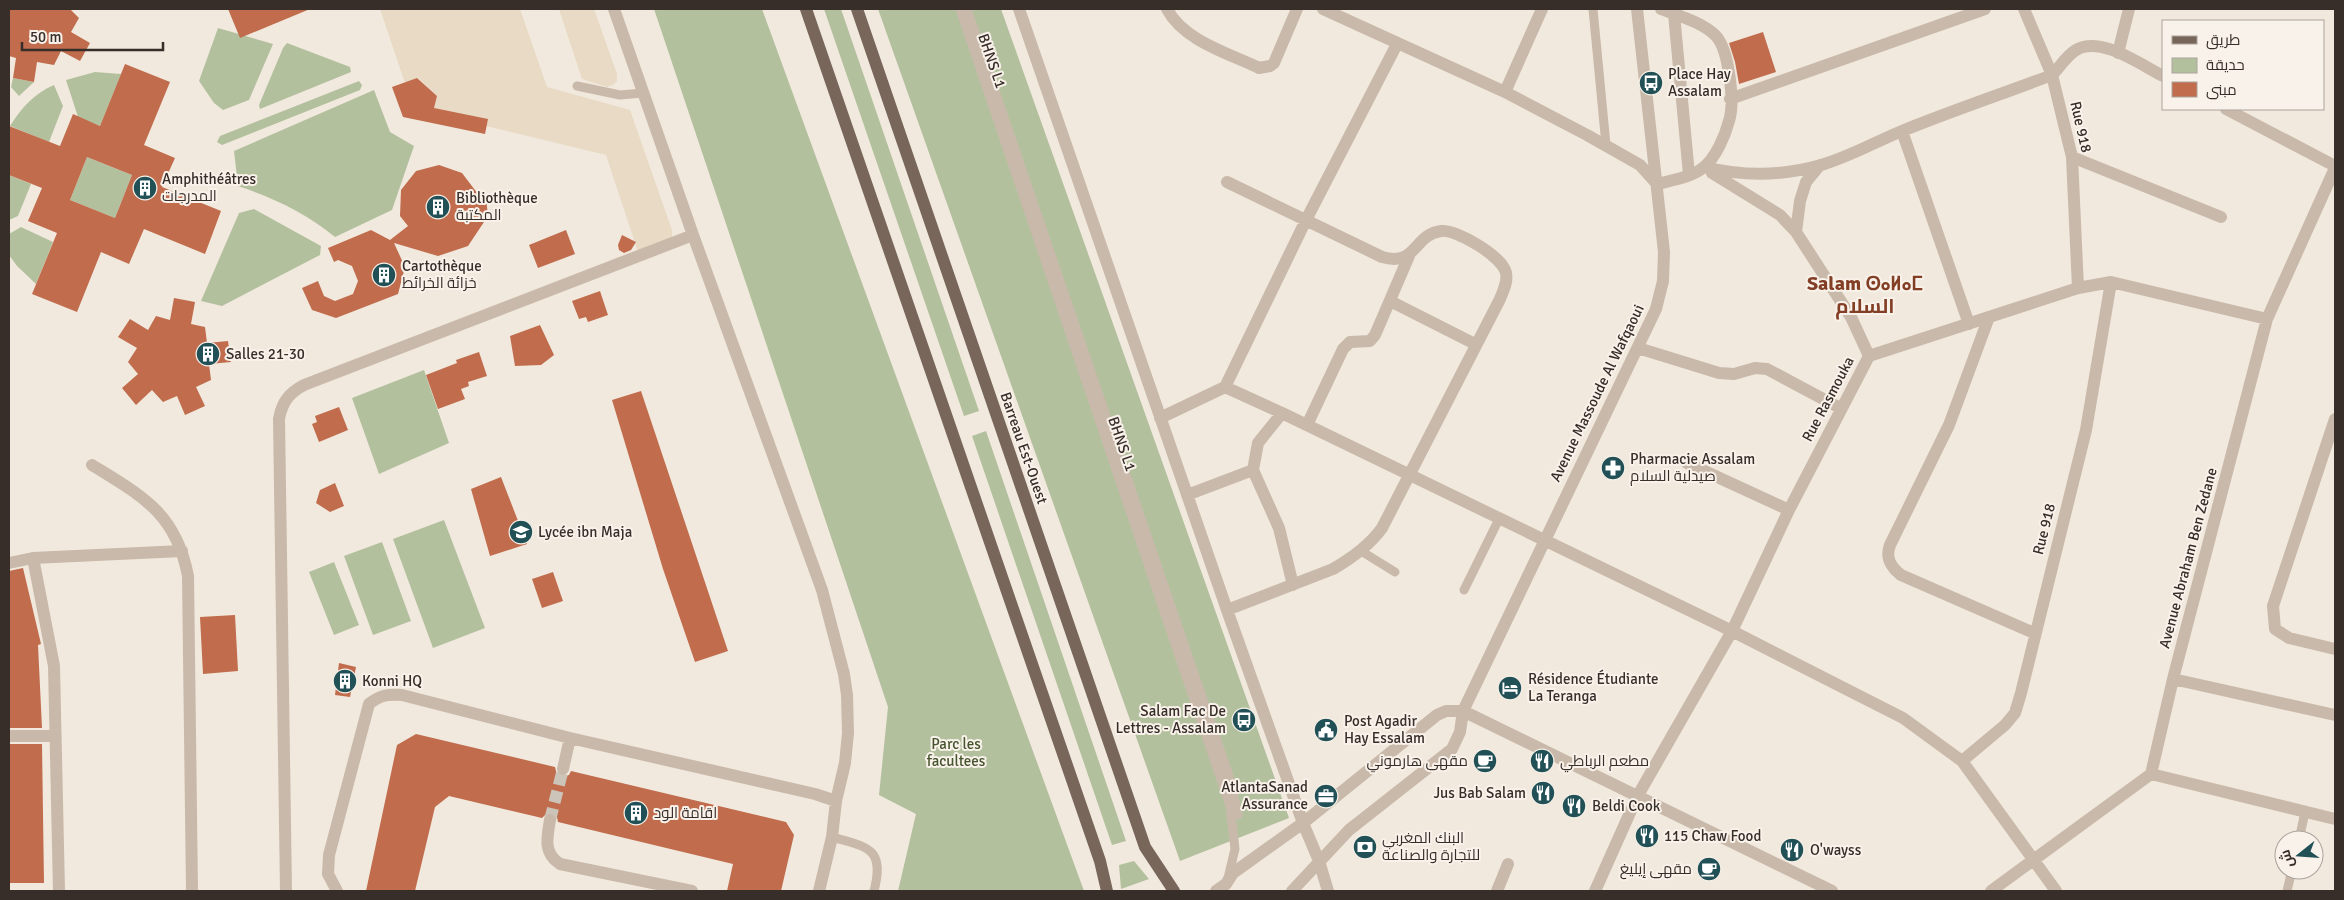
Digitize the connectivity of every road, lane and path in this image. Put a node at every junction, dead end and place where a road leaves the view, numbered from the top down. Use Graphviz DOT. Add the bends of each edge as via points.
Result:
graph roads {
  1 [pos="614,9"];
  2 [pos="806,9"];
  3 [pos="857,9"];
  4 [pos="960,9"];
  5 [pos="967,9"];
  6 [pos="1019,9"];
  7 [pos="1167,9"];
  8 [pos="1298,9"];
  9 [pos="1323,9"];
  10 [pos="1542,9"];
  11 [pos="1593,9"];
  12 [pos="1637,9"];
  13 [pos="1661,9"];
  14 [pos="1985,9"];
  15 [pos="2024,9"];
  16 [pos="2129,9"];
  17 [pos="1674,14"];
  18 [pos="1397,44"];
  19 [pos="2118,53"];
  20 [pos="2162,75"];
  21 [pos="2052,76"];
  22 [pos="577,86"];
  23 [pos="1505,92"];
  24 [pos="643,93"];
  25 [pos="1730,99"];
  26 [pos="2228,110"];
  27 [pos="1902,131"];
  28 [pos="1606,145"];
  29 [pos="2072,157"];
  30 [pos="1820,166"];
  31 [pos="1704,167"];
  32 [pos="2335,167"];
  33 [pos="1689,175"];
  34 [pos="1227,182"];
  35 [pos="1657,184"];
  36 [pos="2221,217"];
  37 [pos="1306,220"];
  38 [pos="1796,232"];
  39 [pos="693,235"];
  40 [pos="1410,256"];
  41 [pos="2111,282"];
  42 [pos="2078,288"];
  43 [pos="1390,300"];
  44 [pos="1989,318"];
  45 [pos="2267,319"];
  46 [pos="1969,324"];
  47 [pos="1475,344"];
  48 [pos="1638,348"];
  49 [pos="1869,356"];
  50 [pos="1225,387"];
  51 [pos="1840,408"];
  52 [pos="1282,413"];
  53 [pos="1160,418"];
  54 [pos="2335,419"];
  55 [pos="1307,425"];
  56 [pos="1687,463"];
  57 [pos="92,466"];
  58 [pos="1253,470"];
  59 [pos="1408,475"];
  60 [pos="1187,495"];
  61 [pos="1789,510"];
  62 [pos="1499,519"];
  63 [pos="1544,540"];
  64 [pos="182,551"];
  65 [pos="1361,551"];
  66 [pos="33,558"];
  67 [pos="9,563"];
  68 [pos="1396,572"];
  69 [pos="1293,585"];
  70 [pos="1464,590"];
  71 [pos="1227,610"];
  72 [pos="1732,631"];
  73 [pos="2034,633"];
  74 [pos="2335,649"];
  75 [pos="2173,679"];
  76 [pos="1463,710"];
  77 [pos="2335,715"];
  78 [pos="9,736"];
  79 [pos="55,736"];
  80 [pos="570,738"];
  81 [pos="1962,761"];
  82 [pos="563,769"];
  83 [pos="2151,774"];
  84 [pos="1638,797"];
  85 [pos="836,801"];
  86 [pos="2305,812"];
  87 [pos="2335,819"];
  88 [pos="550,820"];
  89 [pos="1303,823"];
  90 [pos="2301,830"];
  91 [pos="832,837"];
  92 [pos="1319,861"];
  93 [pos="2034,861"];
  94 [pos="1508,864"];
  95 [pos="1226,886"];
  96 [pos="59,891"];
  97 [pos="192,891"];
  98 [pos="286,891"];
  99 [pos="337,891"];
  100 [pos="692,891"];
  101 [pos="820,891"];
  102 [pos="874,891"];
  103 [pos="1107,891"];
  104 [pos="1174,891"];
  105 [pos="1292,891"];
  106 [pos="1328,891"];
  107 [pos="1497,891"];
  108 [pos="1595,891"];
  109 [pos="1832,891"];
  110 [pos="1991,891"];
  111 [pos="2056,891"];
  1 -- 24 [label="street"];
  2 -- 103 [label="main road" via="1100,861"];
  3 -- 104 [label="main road, Barreau Est-Ouest" via="1145,847"];
  4 -- 95 [label="lane, BHNS L1" via="1230,806 1235,849"];
  5 -- 95 [label="lane, BHNS L1" via="1229,776 1236,803 1240,846"];
  6 -- 53 [label="street"];
  7 -- 8 [label="street" via="1181,28 1259,68 1274,63"];
  9 -- 18 [label="street"];
  10 -- 23 [label="street"];
  11 -- 28 [label="lane"];
  12 -- 35 [label="street, Avenue Massoude Al Wafqaoui"];
  13 -- 17 [label="street"];
  14 -- 25 [label="street"];
  15 -- 21 [label="street, Rue 918"];
  16 -- 19 [label="street"];
  17 -- 25 [label="street" via="1708,30 1722,44 1730,74"];
  17 -- 33 [label="street"];
  18 -- 23 [label="street"];
  18 -- 37 [label="street"];
  19 -- 20 [label="street"];
  19 -- 21 [label="street" via="2105,47 2078,49"];
  21 -- 27 [label="street"];
  21 -- 29 [label="street, Rue 918"];
  22 -- 24 [label="lane" via="620,95"];
  23 -- 28 [label="street"];
  24 -- 39 [label="street"];
  25 -- 31 [label="street" via="1730,119 1716,151"];
  26 -- 32 [label="street"];
  27 -- 30 [label="street"];
  27 -- 46 [label="street"];
  28 -- 35 [label="street" via="1640,165"];
  29 -- 36 [label="street"];
  29 -- 42 [label="street, Rue 918"];
  30 -- 31 [label="street" via="1750,174"];
  30 -- 38 [label="street" via="1806,182"];
  31 -- 33 [label="street"];
  31 -- 38 [label="street" via="1780,215"];
  32 -- 45 [label="street, Avenue Abraham Ben Zedane"];
  33 -- 35 [label="street"];
  34 -- 37 [label="street"];
  35 -- 48 [label="street, Avenue Massoude Al Wafqaoui" via="1664,252 1663,281 1656,309"];
  37 -- 40 [label="street" via="1382,257 1394,260"];
  37 -- 50 [label="street"];
  38 -- 49 [label="street" via="1851,317"];
  39 -- 85 [label="street" via="822,590 839,648 847,695 848,733"];
  39 -- 98 [label="street" via="304,385 286,399 279,419"];
  40 -- 43 [label="street"];
  40 -- 47 [label="street" via="1426,237 1443,231 1482,248 1504,266 1506,284"];
  41 -- 42 [label="street, Rue Rasmouka"];
  41 -- 45 [label="street, Rue Rasmouka"];
  41 -- 73 [label="street, Rue 918" via="2086,430"];
  42 -- 44 [label="street, Rue Rasmouka"];
  43 -- 47 [label="street"];
  43 -- 55 [label="street" via="1370,341 1350,342 1343,349"];
  44 -- 46 [label="street, Rue Rasmouka"];
  44 -- 73 [label="street" via="1949,425 1890,545 1888,557 1901,575"];
  45 -- 75 [label="street, Avenue Abraham Ben Zedane"];
  46 -- 49 [label="street, Rue Rasmouka"];
  47 -- 59 [label="street"];
  48 -- 51 [label="street" via="1719,373 1767,369"];
  48 -- 63 [label="street, Avenue Massoude Al Wafqaoui"];
  49 -- 51 [label="street, Rue Rasmouka"];
  50 -- 52 [label="street"];
  50 -- 53 [label="street"];
  51 -- 61 [label="street, Rue Rasmouka"];
  52 -- 55 [label="street"];
  52 -- 58 [label="street" via="1258,444"];
  53 -- 60 [label="street"];
  54 -- 74 [label="street" via="2274,606 2273,621 2275,629 2289,638"];
  55 -- 59 [label="street"];
  56 -- 61 [label="street"];
  57 -- 64 [label="street" via="156,508 168,523"];
  58 -- 60 [label="street"];
  58 -- 69 [label="street" via="1279,528"];
  59 -- 62 [label="street"];
  59 -- 65 [label="street" via="1382,528"];
  60 -- 71 [label="street"];
  61 -- 72 [label="street, Rue Rasmouka"];
  62 -- 63 [label="street"];
  62 -- 70 [label="lane"];
  63 -- 72 [label="street"];
  63 -- 76 [label="street, Avenue Massoude Al Wafqaoui"];
  64 -- 66 [label="street"];
  64 -- 97 [label="street" via="188,576"];
  65 -- 68 [label="lane"];
  65 -- 69 [label="street" via="1333,569"];
  66 -- 67 [label="street"];
  66 -- 79 [label="street" via="54,666"];
  69 -- 71 [label="street"];
  71 -- 89 [label="street"];
  72 -- 81 [label="street" via="1903,718"];
  72 -- 84 [label="street, Rue Rasmouka"];
  73 -- 81 [label="street, Rue 918" via="2015,713"];
  75 -- 77 [label="street"];
  75 -- 83 [label="street, Avenue Abraham Ben Zedane"];
  76 -- 84 [label="street"];
  76 -- 89 [label="street" via="1437,716"];
  76 -- 92 [label="street, Avenue Massoude Al Wafqaoui" via="1460,732 1452,749 1349,830"];
  78 -- 79 [label="street"];
  79 -- 96 [label="street"];
  80 -- 82 [label="street"];
  80 -- 85 [label="street"];
  80 -- 99 [label="street" via="402,696 388,694 379,697 369,704 329,855 328,874"];
  81 -- 93 [label="street"];
  83 -- 86 [label="street"];
  83 -- 93 [label="street"];
  84 -- 108 [label="street, Rue Rasmouka"];
  84 -- 109 [label="street"];
  85 -- 91 [label="street"];
  86 -- 87 [label="street"];
  86 -- 90 [label="lane"];
  88 -- 100 [label="street" via="547,848 549,855 560,864"];
  89 -- 92 [label="street"];
  89 -- 95 [label="street"];
  91 -- 101 [label="street"];
  91 -- 102 [label="lane" via="869,849 875,855 878,877"];
  92 -- 105 [label="street, Avenue Massoude Al Wafqaoui"];
  92 -- 106 [label="street"];
  93 -- 110 [label="street"];
  93 -- 111 [label="street"];
  94 -- 107 [label="street"];
}
